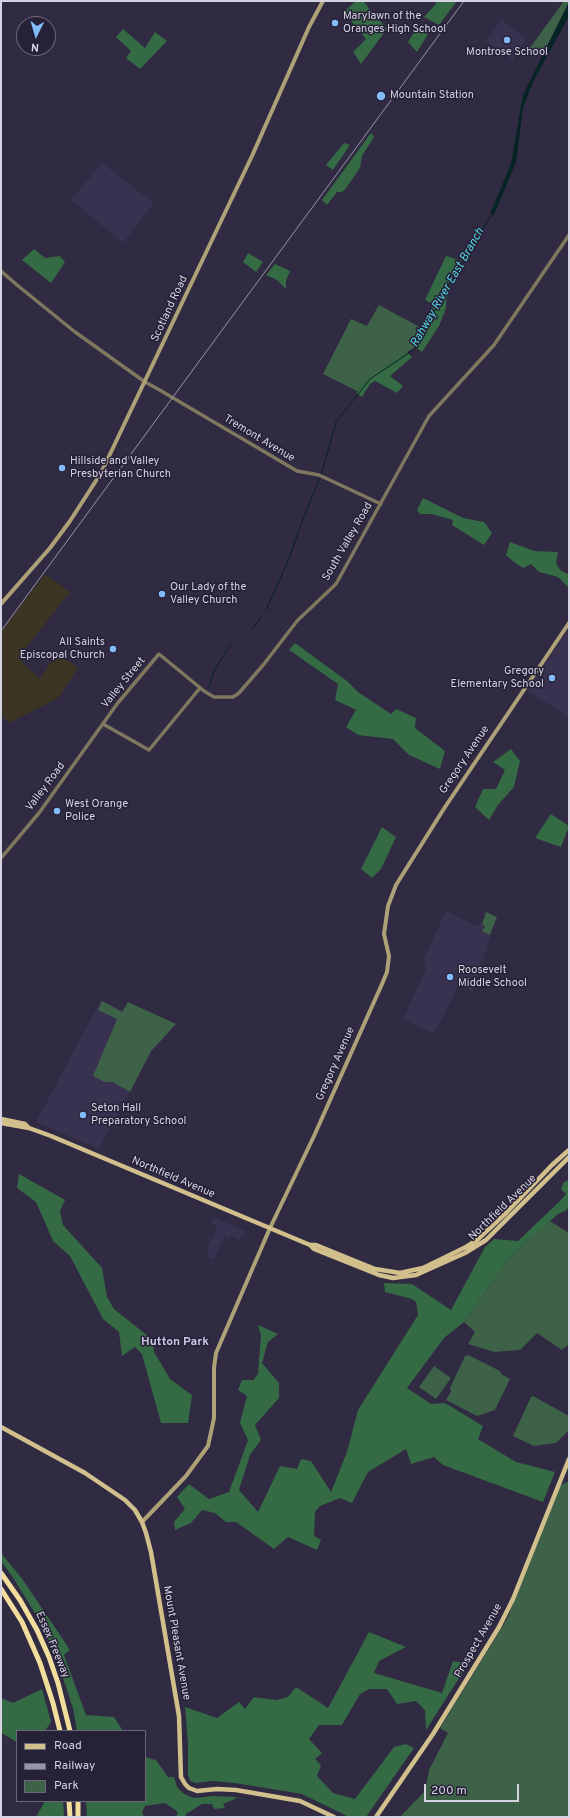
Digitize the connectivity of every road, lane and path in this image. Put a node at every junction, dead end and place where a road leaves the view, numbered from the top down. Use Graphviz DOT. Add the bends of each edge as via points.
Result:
graph roads {
  1 [pos="322,1"];
  2 [pos="569,235"];
  3 [pos="1,271"];
  4 [pos="145,382"];
  5 [pos="381,504"];
  6 [pos="1,604"];
  7 [pos="569,623"];
  8 [pos="159,654"];
  9 [pos="200,688"];
  10 [pos="103,724"];
  11 [pos="1,858"];
  12 [pos="1,1118"];
  13 [pos="1,1123"];
  14 [pos="29,1128"];
  15 [pos="569,1150"];
  16 [pos="569,1157"];
  17 [pos="538,1183"];
  18 [pos="270,1228"];
  19 [pos="1,1427"];
  20 [pos="569,1459"];
  21 [pos="142,1522"];
  22 [pos="1,1573"];
  23 [pos="1,1589"];
  24 [pos="60,1730"];
  25 [pos="70,1730"];
  26 [pos="69,1802"];
  27 [pos="78,1802"];
  28 [pos="70,1817"];
  29 [pos="78,1817"];
  30 [pos="334,1817"];
  31 [pos="376,1817"];
  1 -- 4 [label="main road, Scotland Road"];
  2 -- 5 [label="street, South Valley Road" via="494,345 429,416"];
  3 -- 4 [label="street, Tremont Avenue" via="70,327"];
  4 -- 5 [label="street, Tremont Avenue" via="297,472 319,474"];
  4 -- 6 [label="main road, Scotland Road" via="101,473 77,512 50,548"];
  5 -- 9 [label="street, South Valley Road" via="336,584 297,621 239,693 233,697 220,698"];
  7 -- 18 [label="main road, Gregory Avenue" via="396,884 388,906 384,934 389,956 387,972"];
  8 -- 9 [label="street, South Valley Road"];
  8 -- 10 [label="street, Valley Street"];
  9 -- 10 [label="street" via="150,750"];
  10 -- 11 [label="street, Valley Road" via="39,813"];
  12 -- 14 [label="main road, Northfield Avenue" via="25,1124"];
  13 -- 14 [label="main road, Northfield Avenue"];
  14 -- 18 [label="main road, Northfield Avenue"];
  15 -- 17 [label="main road, Northfield Avenue" via="552,1165"];
  16 -- 17 [label="main road, Northfield Avenue"];
  17 -- 18 [label="main road, Northfield Avenue" via="476,1248 428,1271 408,1277 379,1276"];
  18 -- 21 [label="main road, Gregory Avenue" via="216,1353 214,1418 208,1446 186,1476"];
  19 -- 21 [label="main road, Mount Pleasant Avenue" via="85,1473 125,1500"];
  20 -- 31 [label="main road, Prospect Avenue" via="513,1599 499,1627"];
  21 -- 30 [label="main road, Mount Pleasant Avenue" via="150,1552 179,1716 182,1781 189,1788 197,1790 236,1790 300,1801"];
  22 -- 25 [label="highway, Essex Freeway" via="20,1600 46,1650 58,1683"];
  23 -- 24 [label="highway, Essex Freeway" via="22,1622 40,1663"];
  26 -- 28 [label="highway"];
  27 -- 29 [label="highway"];
}
